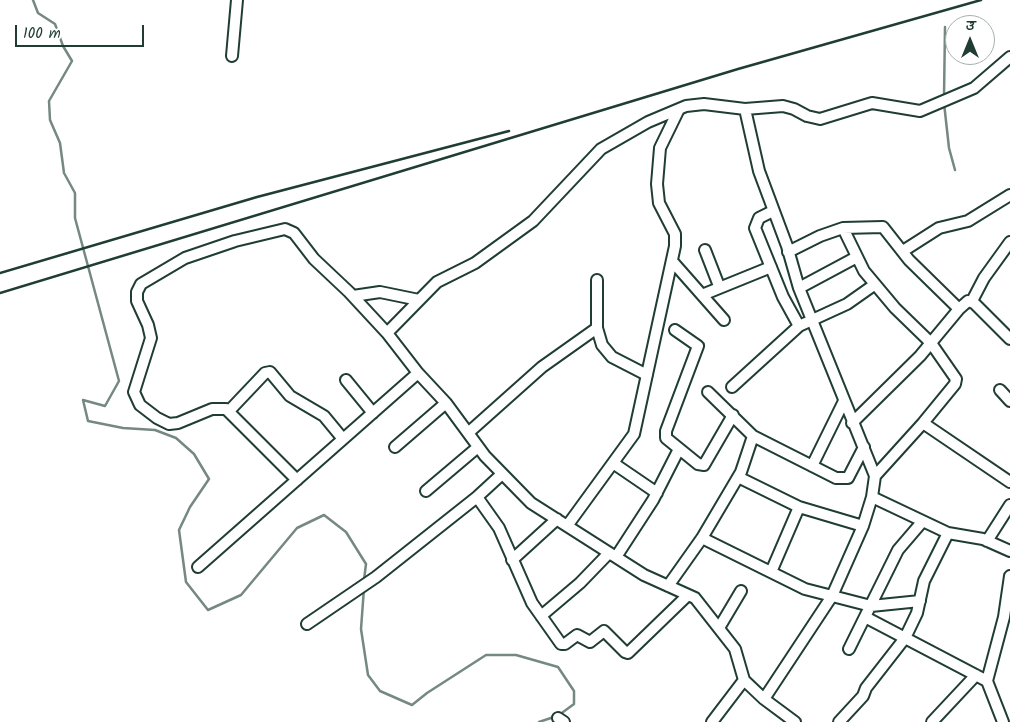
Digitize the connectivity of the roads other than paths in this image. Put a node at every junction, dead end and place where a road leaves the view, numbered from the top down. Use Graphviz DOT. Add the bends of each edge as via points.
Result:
graph roads {
  1 [pos="236,0"];
  2 [pos="232,56"];
  3 [pos="1010,57"];
  4 [pos="746,109"];
  5 [pos="679,110"];
  6 [pos="1010,195"];
  7 [pos="773,211"];
  8 [pos="843,228"];
  9 [pos="1010,242"];
  10 [pos="705,250"];
  11 [pos="903,251"];
  12 [pos="788,252"];
  13 [pos="855,258"];
  14 [pos="672,261"];
  15 [pos="770,267"];
  16 [pos="597,280"];
  17 [pos="874,285"];
  18 [pos="719,286"];
  19 [pos="799,288"];
  20 [pos="702,295"];
  21 [pos="352,296"];
  22 [pos="419,300"];
  23 [pos="972,301"];
  24 [pos="959,309"];
  25 [pos="724,320"];
  26 [pos="811,320"];
  27 [pos="799,326"];
  28 [pos="597,328"];
  29 [pos="675,330"];
  30 [pos="1008,331"];
  31 [pos="387,333"];
  32 [pos="931,343"];
  33 [pos="418,374"];
  34 [pos="647,375"];
  35 [pos="346,380"];
  36 [pos="732,387"];
  37 [pos="1000,390"];
  38 [pos="708,392"];
  39 [pos="844,401"];
  40 [pos="1010,401"];
  41 [pos="446,403"];
  42 [pos="229,411"];
  43 [pos="373,413"];
  44 [pos="733,415"];
  45 [pos="852,422"];
  46 [pos="923,423"];
  47 [pos="468,433"];
  48 [pos="753,436"];
  49 [pos="343,439"];
  50 [pos="395,447"];
  51 [pos="478,447"];
  52 [pos="864,447"];
  53 [pos="679,450"];
  54 [pos="613,463"];
  55 [pos="812,466"];
  56 [pos="502,474"];
  57 [pos="875,476"];
  58 [pos="738,477"];
  59 [pos="297,480"];
  60 [pos="1010,482"];
  61 [pos="426,491"];
  62 [pos="657,493"];
  63 [pos="477,497"];
  64 [pos="872,497"];
  65 [pos="1010,505"];
  66 [pos="799,507"];
  67 [pos="557,520"];
  68 [pos="922,522"];
  69 [pos="567,526"];
  70 [pos="862,526"];
  71 [pos="948,533"];
  72 [pos="702,538"];
  73 [pos="988,541"];
  74 [pos="1010,551"];
  75 [pos="612,555"];
  76 [pos="512,560"];
  77 [pos="198,567"];
  78 [pos="771,572"];
  79 [pos="1010,576"];
  80 [pos="668,586"];
  81 [pos="742,591"];
  82 [pos="688,595"];
  83 [pos="832,596"];
  84 [pos="920,601"];
  85 [pos="871,606"];
  86 [pos="541,616"];
  87 [pos="865,617"];
  88 [pos="308,624"];
  89 [pos="719,628"];
  90 [pos="906,638"];
  91 [pos="848,649"];
  92 [pos="976,675"];
  93 [pos="744,680"];
  94 [pos="987,681"];
  95 [pos="764,699"];
  96 [pos="1000,721"];
  97 [pos="712,722"];
  98 [pos="795,722"];
  99 [pos="839,722"];
  100 [pos="932,722"];
  1 -- 2 [label="street"];
  3 -- 4 [label="street" via="984,82 920,111 872,103 820,119 783,106"];
  4 -- 5 [label="street" via="704,104"];
  4 -- 7 [label="street" via="758,171"];
  5 -- 14 [label="street" via="661,143 658,157 659,203 676,238"];
  5 -- 22 [label="street" via="608,143 533,221 475,263 437,282"];
  6 -- 11 [label="street" via="968,221 939,228"];
  7 -- 12 [label="street"];
  7 -- 15 [label="street" via="759,218 755,225"];
  8 -- 11 [label="street" via="883,227"];
  8 -- 12 [label="street"];
  8 -- 13 [label="street"];
  9 -- 23 [label="street"];
  10 -- 18 [label="street"];
  11 -- 24 [label="street"];
  12 -- 19 [label="street"];
  13 -- 17 [label="street"];
  13 -- 19 [label="street"];
  14 -- 20 [label="street"];
  14 -- 34 [label="street"];
  15 -- 18 [label="street"];
  15 -- 27 [label="street"];
  16 -- 28 [label="street"];
  17 -- 26 [label="street" via="847,304"];
  17 -- 32 [label="street"];
  18 -- 20 [label="street"];
  19 -- 26 [label="street"];
  20 -- 25 [label="street"];
  21 -- 22 [label="street" via="380,292"];
  21 -- 31 [label="street"];
  21 -- 42 [label="street" via="314,259 294,233 286,229 235,241 185,258 141,284 137,301 150,338 134,388 140,405 157,418 173,424 212,409"];
  22 -- 31 [label="street"];
  23 -- 24 [label="street"];
  23 -- 30 [label="street"];
  24 -- 32 [label="street"];
  26 -- 27 [label="street"];
  26 -- 39 [label="street"];
  27 -- 36 [label="street"];
  28 -- 34 [label="street" via="600,343 608,354"];
  28 -- 47 [label="street" via="542,367"];
  29 -- 53 [label="street" via="698,346 666,431 666,438"];
  31 -- 33 [label="street"];
  32 -- 45 [label="street"];
  32 -- 46 [label="street" via="956,380"];
  33 -- 41 [label="street"];
  33 -- 43 [label="street"];
  34 -- 54 [label="street" via="634,434"];
  35 -- 43 [label="street"];
  37 -- 40 [label="street"];
  38 -- 44 [label="street"];
  39 -- 45 [label="street"];
  39 -- 55 [label="street"];
  41 -- 47 [label="street"];
  41 -- 50 [label="street"];
  42 -- 49 [label="street" via="265,373 270,372 290,396 324,416"];
  42 -- 59 [label="street"];
  43 -- 49 [label="street"];
  44 -- 48 [label="street"];
  44 -- 53 [label="street" via="704,465"];
  45 -- 52 [label="street"];
  46 -- 57 [label="street"];
  46 -- 60 [label="street"];
  47 -- 51 [label="street"];
  48 -- 55 [label="street"];
  48 -- 58 [label="street"];
  49 -- 59 [label="street"];
  51 -- 56 [label="street"];
  51 -- 61 [label="street"];
  52 -- 55 [label="street" via="851,474 844,479"];
  52 -- 57 [label="street"];
  53 -- 62 [label="street"];
  54 -- 62 [label="street"];
  54 -- 69 [label="street"];
  56 -- 63 [label="street"];
  56 -- 67 [label="street" via="531,503"];
  57 -- 64 [label="street"];
  58 -- 66 [label="street"];
  58 -- 72 [label="street"];
  59 -- 77 [label="street"];
  62 -- 75 [label="street"];
  63 -- 76 [label="street" via="498,528"];
  63 -- 88 [label="street" via="376,577"];
  64 -- 68 [label="street"];
  64 -- 70 [label="street"];
  65 -- 73 [label="street"];
  66 -- 70 [label="street"];
  66 -- 78 [label="street"];
  67 -- 69 [label="street"];
  67 -- 76 [label="street"];
  68 -- 71 [label="street"];
  68 -- 85 [label="street" via="898,550"];
  69 -- 75 [label="street"];
  70 -- 83 [label="street"];
  71 -- 73 [label="street"];
  71 -- 84 [label="street" via="924,581"];
  72 -- 78 [label="street"];
  72 -- 80 [label="street"];
  73 -- 74 [label="street"];
  75 -- 80 [label="street"];
  75 -- 86 [label="street"];
  76 -- 86 [label="street"];
  78 -- 83 [label="street" via="806,589"];
  79 -- 94 [label="street" via="1004,617"];
  80 -- 82 [label="street"];
  81 -- 89 [label="street"];
  82 -- 86 [label="street" via="627,653 604,631 590,642 578,635 561,644"];
  82 -- 89 [label="street"];
  83 -- 85 [label="street"];
  83 -- 95 [label="street"];
  84 -- 85 [label="street"];
  84 -- 90 [label="street"];
  85 -- 87 [label="street"];
  87 -- 90 [label="street"];
  87 -- 91 [label="street"];
  89 -- 93 [label="street" via="735,649"];
  90 -- 92 [label="street"];
  90 -- 99 [label="street" via="863,696"];
  92 -- 94 [label="street"];
  92 -- 100 [label="street"];
  93 -- 95 [label="street"];
  93 -- 97 [label="street"];
  94 -- 96 [label="street"];
  95 -- 98 [label="street"];
}
